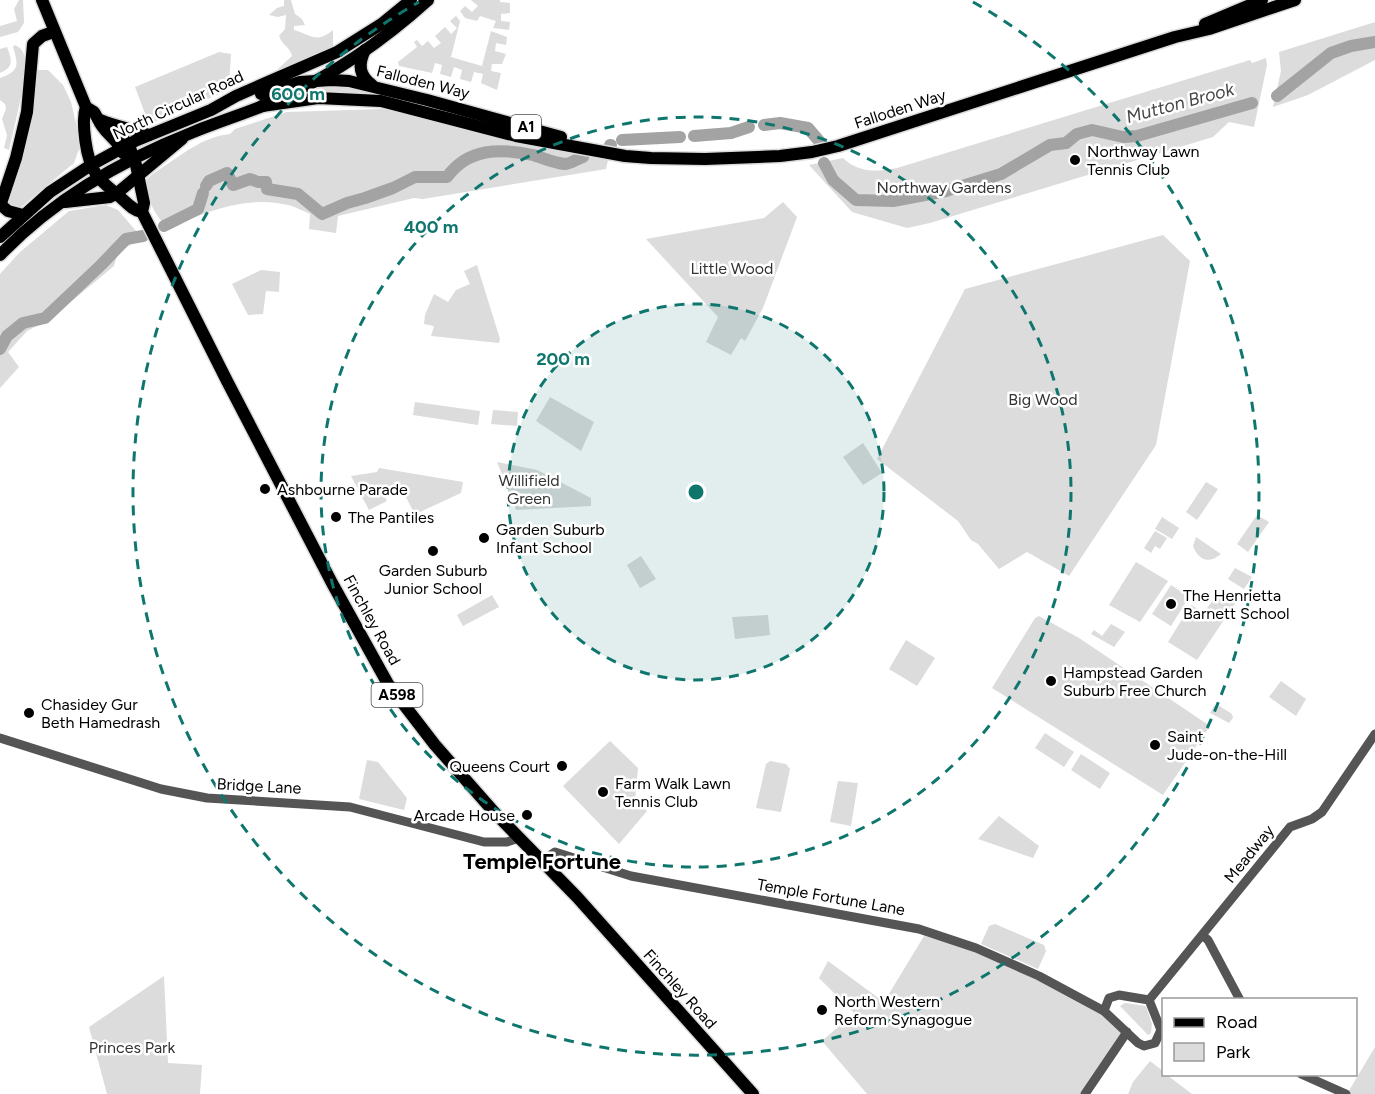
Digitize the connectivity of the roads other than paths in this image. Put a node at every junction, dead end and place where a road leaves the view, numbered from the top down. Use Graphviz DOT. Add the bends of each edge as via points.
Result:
graph roads {
  1 [pos="42,0"];
  2 [pos="411,0"];
  3 [pos="428,0"];
  4 [pos="1262,0"];
  5 [pos="1295,0"];
  6 [pos="53,32"];
  7 [pos="1175,37"];
  8 [pos="365,50"];
  9 [pos="316,80"];
  10 [pos="373,86"];
  11 [pos="86,106"];
  12 [pos="262,106"];
  13 [pos="212,110"];
  14 [pos="103,121"];
  15 [pos="507,127"];
  16 [pos="193,132"];
  17 [pos="149,135"];
  18 [pos="129,151"];
  19 [pos="91,165"];
  20 [pos="138,177"];
  21 [pos="99,178"];
  22 [pos="116,194"];
  23 [pos="60,202"];
  24 [pos="1,205"];
  25 [pos="142,212"];
  26 [pos="23,215"];
  27 [pos="0,237"];
  28 [pos="0,255"];
  29 [pos="1375,734"];
  30 [pos="0,738"];
  31 [pos="519,838"];
  32 [pos="542,861"];
  33 [pos="1203,936"];
  34 [pos="1239,998"];
  35 [pos="1149,1000"];
  36 [pos="1104,1011"];
  37 [pos="1128,1032"];
  38 [pos="1306,1076"];
  39 [pos="753,1094"];
  40 [pos="1085,1094"];
  41 [pos="1346,1094"];
  1 -- 6 [label="main road, A598"];
  2 -- 13 [label="main road, North Circular Road" via="337,52"];
  3 -- 8 [label="main road, North Circular Road"];
  4 -- 7 [label="main road, Falloden Way / A1"];
  5 -- 7 [label="main road, Falloden Way / A1"];
  6 -- 11 [label="main road, A598"];
  6 -- 24 [label="main road" via="33,44 27,112"];
  7 -- 15 [label="main road, Falloden Way / A1" via="812,152 705,159 625,156"];
  8 -- 9 [label="main road, North Circular Road"];
  8 -- 10 [label="main road" via="360,71"];
  9 -- 10 [label="main road, Falloden Way / A1"];
  9 -- 12 [label="main road, North Circular Road"];
  9 -- 13 [label="main road, Falloden Way / A1" via="287,85"];
  10 -- 15 [label="main road, Falloden Way / A1"];
  11 -- 14 [label="main road, A598"];
  11 -- 19 [label="main road, A598" via="83,117"];
  12 -- 15 [label="main road, Falloden Way / A1" via="318,98 381,101"];
  12 -- 16 [label="main road, North Circular Road"];
  13 -- 17 [label="main road, North Circular Road"];
  14 -- 17 [label="main road"];
  14 -- 18 [label="main road" via="103,130"];
  16 -- 18 [label="main road, North Circular Road"];
  16 -- 20 [label="main road"];
  17 -- 18 [label="main road, North Circular Road"];
  18 -- 19 [label="main road, North Circular Road"];
  18 -- 20 [label="main road, Finchley Road / A598"];
  18 -- 21 [label="main road, North Circular Road" via="123,162"];
  19 -- 21 [label="main road, A598"];
  19 -- 26 [label="main road, North Circular Road"];
  20 -- 22 [label="main road"];
  20 -- 25 [label="main road, Finchley Road / A598" via="144,203"];
  21 -- 22 [label="main road, Finchley Road / A598"];
  21 -- 23 [label="main road, North Circular Road"];
  22 -- 23 [label="main road"];
  22 -- 25 [label="main road, Finchley Road / A598"];
  23 -- 28 [label="main road, North Circular Road"];
  24 -- 26 [label="main road"];
  25 -- 31 [label="main road, Finchley Road / A598" via="235,398 388,684 435,745"];
  26 -- 27 [label="main road, North Circular Road"];
  29 -- 33 [label="street, Meadway" via="1322,812 1290,826"];
  30 -- 31 [label="street, Bridge Lane" via="161,789 207,798 350,807 484,842"];
  31 -- 32 [label="main road, Finchley Road / A598"];
  32 -- 36 [label="street, Temple Fortune Lane" via="555,852 631,876 919,929 976,948"];
  32 -- 39 [label="main road, Finchley Road / A598"];
  33 -- 34 [label="street"];
  33 -- 35 [label="street, Meadway"];
  35 -- 36 [label="street" via="1119,995 1109,998"];
  35 -- 37 [label="street" via="1161,1030 1158,1039 1141,1045"];
  36 -- 37 [label="street"];
  37 -- 40 [label="street"];
  38 -- 41 [label="street"];
}
